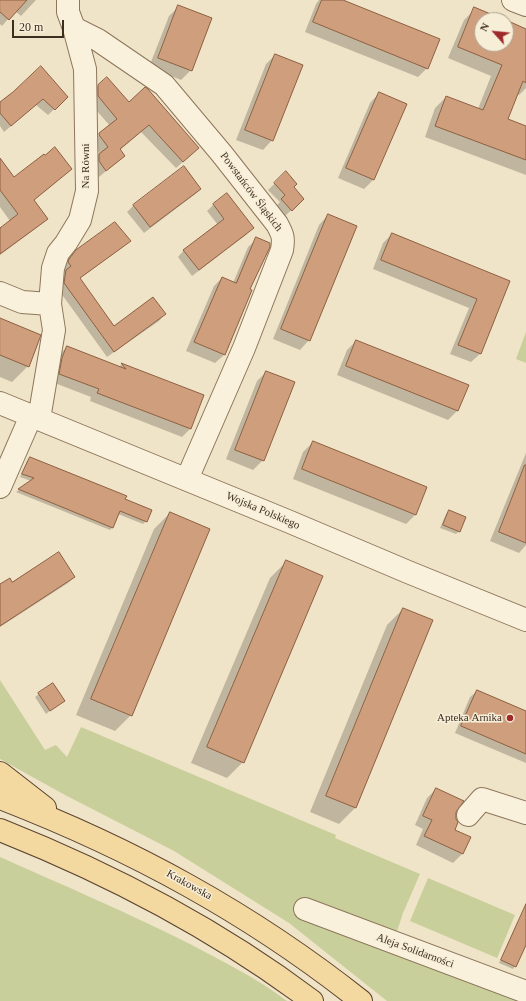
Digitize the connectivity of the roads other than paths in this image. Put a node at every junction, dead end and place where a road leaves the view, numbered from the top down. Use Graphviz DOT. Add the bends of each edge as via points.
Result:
graph roads {
  1 [pos="68,0"];
  2 [pos="513,0"];
  3 [pos="526,5"];
  4 [pos="74,28"];
  5 [pos="0,293"];
  6 [pos="50,304"];
  7 [pos="0,403"];
  8 [pos="35,417"];
  9 [pos="187,479"];
  10 [pos="0,488"];
  11 [pos="526,620"];
  12 [pos="0,774"];
  13 [pos="0,798"];
  14 [pos="526,813"];
  15 [pos="468,816"];
  16 [pos="66,825"];
  17 [pos="0,830"];
  18 [pos="10,837"];
  19 [pos="305,910"];
  20 [pos="526,992"];
  21 [pos="312,1001"];
  22 [pos="361,1001"];
  1 -- 4 [label="street, Na Równi" via="68,12"];
  2 -- 3 [label="street"];
  4 -- 6 [label="street, Na Równi" via="85,69 87,191 80,220 58,253 53,268"];
  4 -- 9 [label="street, Powstańców Śląskich" via="98,40 164,85 222,154 283,234 282,250 244,348"];
  5 -- 6 [label="street" via="22,302"];
  6 -- 8 [label="street, Na Równi" via="54,330"];
  7 -- 8 [label="street, Wojska Polskiego"];
  8 -- 9 [label="street, Wojska Polskiego"];
  8 -- 10 [label="street, Na Równi"];
  9 -- 11 [label="street, Wojska Polskiego"];
  12 -- 16 [label="main road"];
  13 -- 16 [label="main road, Krakowska"];
  14 -- 15 [label="street" via="482,799"];
  16 -- 22 [label="main road, Krakowska" via="153,865 232,910 307,960"];
  17 -- 18 [label="main road"];
  18 -- 21 [label="main road" via="106,876 180,915 214,934"];
  19 -- 20 [label="street, Aleja Solidarności"];
}
